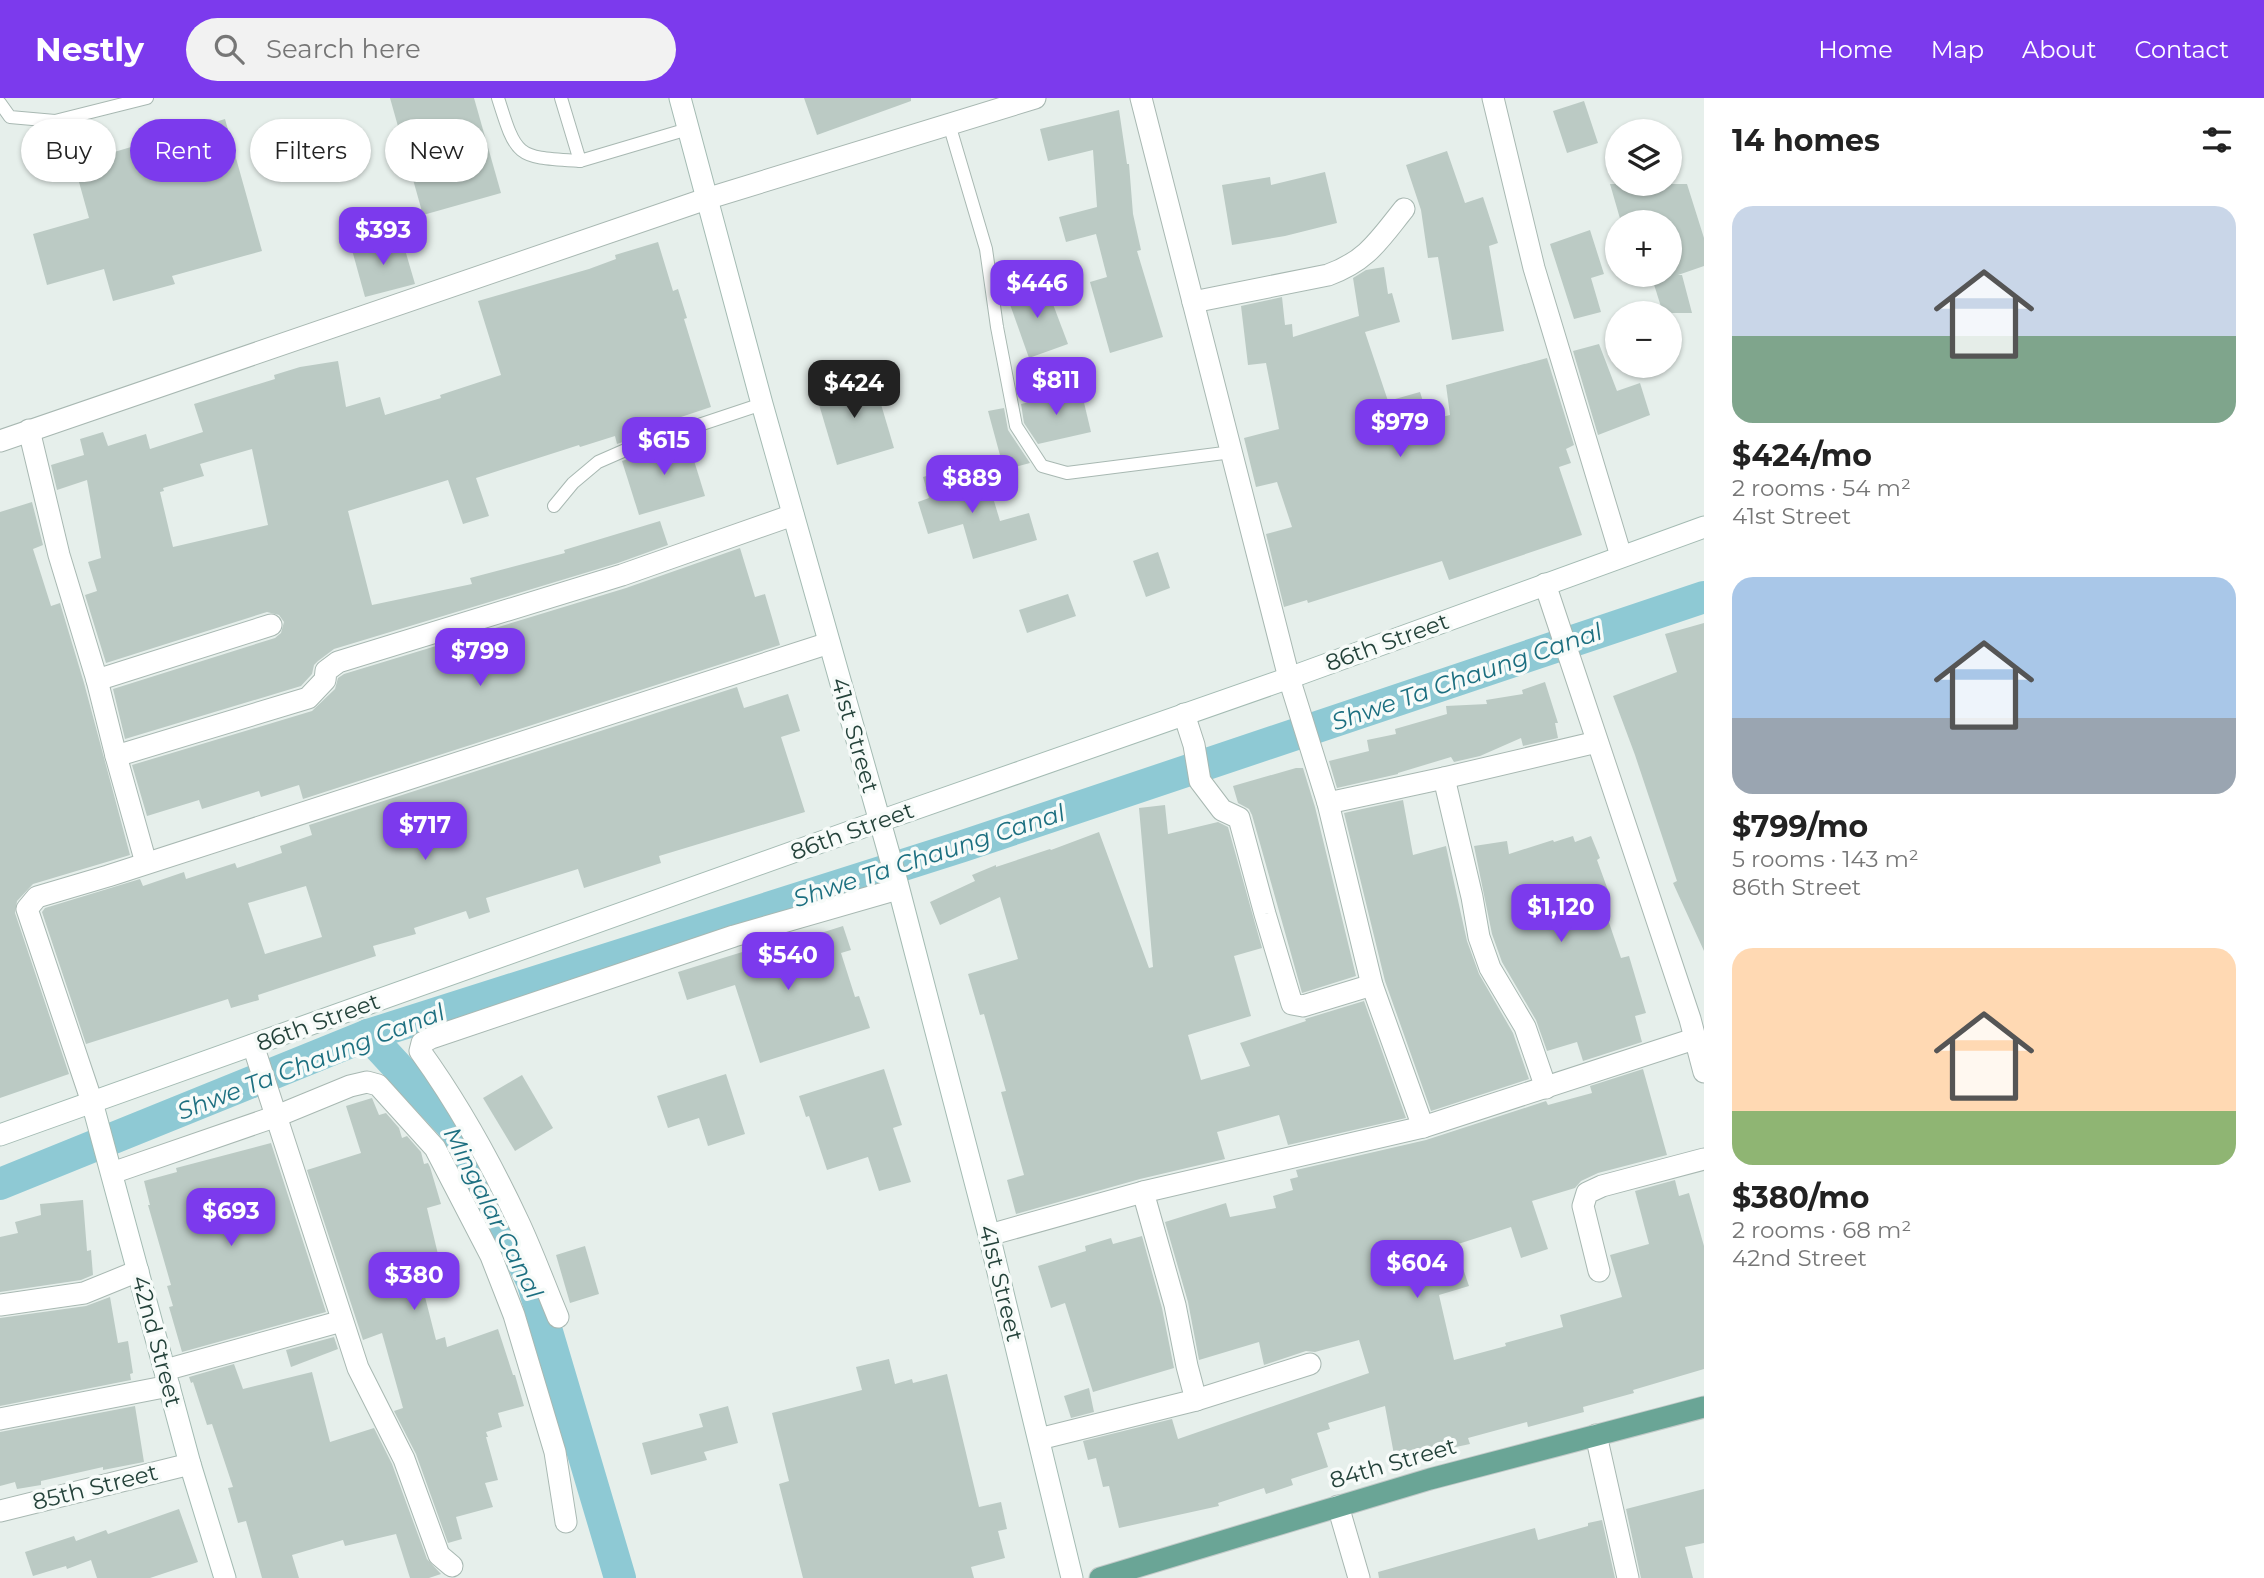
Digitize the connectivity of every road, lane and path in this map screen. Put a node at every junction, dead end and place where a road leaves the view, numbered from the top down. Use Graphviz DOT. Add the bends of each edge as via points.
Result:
graph roads {
  1 [pos="147,98"];
  2 [pos="498,98"];
  3 [pos="561,98"];
  4 [pos="680,98"];
  5 [pos="1035,98"];
  6 [pos="1141,98"];
  7 [pos="1493,98"];
  8 [pos="0,103"];
  9 [pos="949,124"];
  10 [pos="688,129"];
  11 [pos="580,161"];
  12 [pos="706,199"];
  13 [pos="1404,209"];
  14 [pos="1193,302"];
  15 [pos="762,404"];
  16 [pos="30,430"];
  17 [pos="0,440"];
  18 [pos="1231,452"];
  19 [pos="554,506"];
  20 [pos="793,515"];
  21 [pos="1704,527"];
  22 [pos="1621,556"];
  23 [pos="1545,584"];
  24 [pos="271,625"];
  25 [pos="828,642"];
  26 [pos="1289,678"];
  27 [pos="97,680"];
  28 [pos="1184,714"];
  29 [pos="1597,742"];
  30 [pos="116,756"];
  31 [pos="1444,778"];
  32 [pos="1328,803"];
  33 [pos="881,827"];
  34 [pos="146,863"];
  35 [pos="897,886"];
  36 [pos="1371,985"];
  37 [pos="1696,1023"];
  38 [pos="253,1045"];
  39 [pos="1704,1072"];
  40 [pos="1546,1088"];
  41 [pos="92,1102"];
  42 [pos="275,1111"];
  43 [pos="1423,1127"];
  44 [pos="0,1135"];
  45 [pos="1704,1159"];
  46 [pos="111,1170"];
  47 [pos="1143,1192"];
  48 [pos="989,1235"];
  49 [pos="138,1271"];
  50 [pos="1599,1272"];
  51 [pos="0,1305"];
  52 [pos="558,1317"];
  53 [pos="342,1321"];
  54 [pos="1310,1364"];
  55 [pos="167,1378"];
  56 [pos="1196,1399"];
  57 [pos="1704,1407"];
  58 [pos="0,1419"];
  59 [pos="1595,1435"];
  60 [pos="1039,1439"];
  61 [pos="190,1464"];
  62 [pos="1338,1506"];
  63 [pos="0,1511"];
  64 [pos="566,1522"];
  65 [pos="452,1566"];
  66 [pos="225,1578"];
  67 [pos="1072,1578"];
  68 [pos="1100,1578"];
  69 [pos="1359,1578"];
  70 [pos="1628,1578"];
  1 -- 8 [label="lane" via="55,121 10,117"];
  2 -- 11 [label="lane" via="521,152 536,158"];
  3 -- 11 [label="lane"];
  4 -- 10 [label="street, 41st Street"];
  5 -- 9 [label="street"];
  6 -- 14 [label="street"];
  7 -- 22 [label="street" via="1534,268"];
  9 -- 12 [label="street"];
  9 -- 18 [label="lane" via="986,249 1016,426 1042,466 1067,473"];
  10 -- 11 [label="lane"];
  10 -- 12 [label="street, 41st Street"];
  12 -- 15 [label="street, 41st Street"];
  12 -- 16 [label="street"];
  13 -- 14 [label="street" via="1367,255 1348,268"];
  14 -- 18 [label="street"];
  15 -- 19 [label="lane" via="598,462"];
  15 -- 20 [label="street, 41st Street"];
  16 -- 17 [label="street"];
  16 -- 27 [label="street" via="59,555"];
  18 -- 26 [label="street"];
  20 -- 25 [label="street, 41st Street"];
  20 -- 30 [label="street" via="622,576 338,662 307,698"];
  21 -- 22 [label="street, 86th Street"];
  22 -- 23 [label="street, 86th Street"];
  23 -- 26 [label="street, 86th Street"];
  23 -- 29 [label="street"];
  24 -- 27 [label="street"];
  25 -- 33 [label="street, 41st Street"];
  25 -- 34 [label="street"];
  26 -- 28 [label="street, 86th Street"];
  26 -- 32 [label="street"];
  27 -- 30 [label="street"];
  28 -- 33 [label="street, 86th Street"];
  28 -- 36 [label="street" via="1200,781 1222,810 1239,818 1292,1004 1303,1006"];
  29 -- 31 [label="street"];
  29 -- 37 [label="street"];
  30 -- 34 [label="street"];
  31 -- 32 [label="street"];
  31 -- 40 [label="street" via="1479,937 1490,968 1525,1027"];
  32 -- 36 [label="street"];
  33 -- 35 [label="street, 41st Street"];
  33 -- 38 [label="street, 86th Street"];
  34 -- 41 [label="street, 42nd Street" via="37,897 27,909"];
  35 -- 48 [label="street, 41st Street"];
  35 -- 52 [label="street" via="734,936 422,1043 420,1051 482,1150 520,1224"];
  36 -- 43 [label="street"];
  37 -- 39 [label="street"];
  37 -- 40 [label="street"];
  38 -- 41 [label="street, 86th Street"];
  38 -- 42 [label="street"];
  40 -- 43 [label="street"];
  41 -- 44 [label="street, 86th Street"];
  41 -- 46 [label="street, 42nd Street"];
  42 -- 46 [label="street"];
  42 -- 53 [label="street"];
  42 -- 64 [label="street" via="367,1082 378,1085 435,1148 491,1256 514,1315 555,1452"];
  43 -- 47 [label="street"];
  45 -- 50 [label="street" via="1587,1193 1583,1206"];
  46 -- 49 [label="street, 42nd Street"];
  47 -- 48 [label="street"];
  47 -- 56 [label="street"];
  48 -- 60 [label="street, 41st Street"];
  49 -- 51 [label="street" via="84,1293"];
  49 -- 55 [label="street, 42nd Street"];
  53 -- 55 [label="street"];
  53 -- 65 [label="street" via="358,1368 404,1459 439,1555"];
  54 -- 56 [label="street"];
  55 -- 58 [label="street"];
  55 -- 61 [label="street, 42nd Street"];
  56 -- 60 [label="street"];
  57 -- 59 [label="main road, 84th Street"];
  59 -- 62 [label="main road, 84th Street"];
  59 -- 70 [label="street"];
  60 -- 67 [label="street, 41st Street"];
  61 -- 63 [label="street, 85th Street"];
  61 -- 66 [label="street, 42nd Street"];
  62 -- 68 [label="main road, 84th Street"];
  62 -- 69 [label="street"];
}
